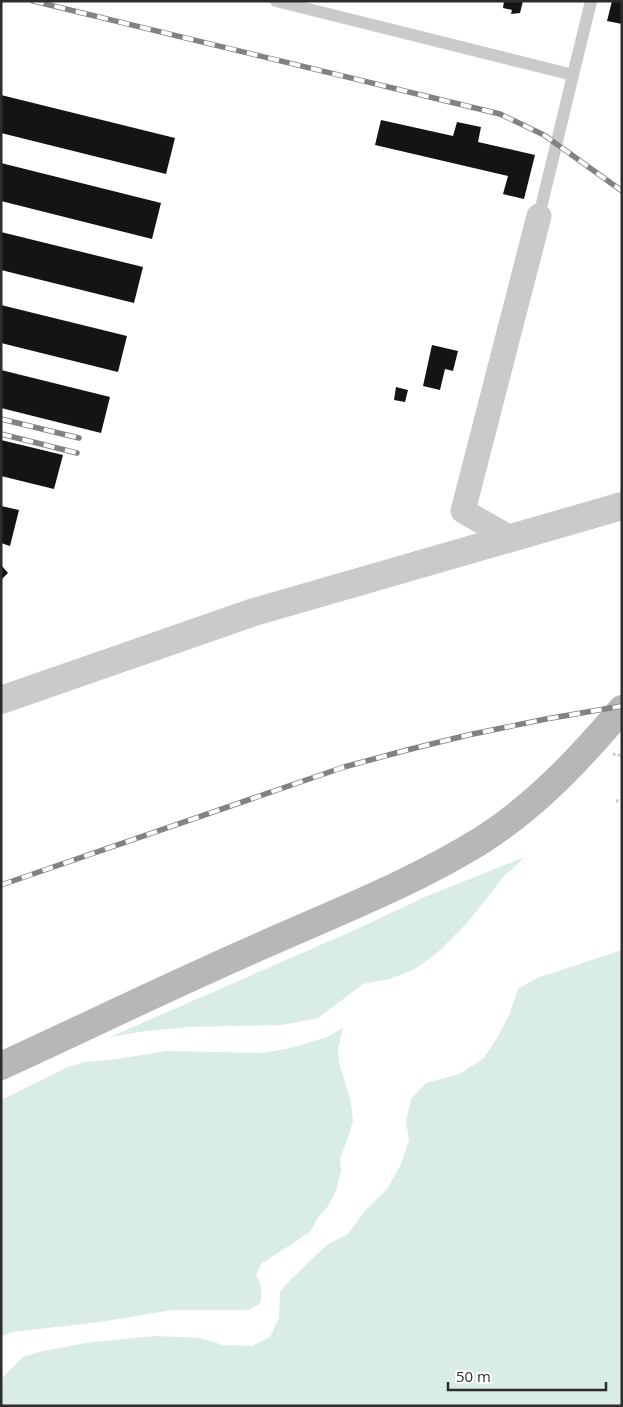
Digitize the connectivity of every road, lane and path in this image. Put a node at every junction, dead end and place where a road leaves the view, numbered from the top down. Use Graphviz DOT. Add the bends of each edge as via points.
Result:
graph roads {
  1 [pos="276,1"];
  2 [pos="591,1"];
  3 [pos="573,75"];
  4 [pos="539,216"];
  5 [pos="622,506"];
  6 [pos="512,539"];
  7 [pos="1,700"];
  8 [pos="622,709"];
  9 [pos="622,800"];
  10 [pos="616,801"];
  11 [pos="1,1066"];
  1 -- 3 [label="lane"];
  2 -- 3 [label="lane"];
  3 -- 4 [label="lane"];
  4 -- 6 [label="street" via="463,512"];
  5 -- 6 [label="street"];
  6 -- 7 [label="street" via="254,612"];
  8 -- 11 [label="main road" via="550,788 483,839 390,888"];
  9 -- 10 [label="path"];
}
